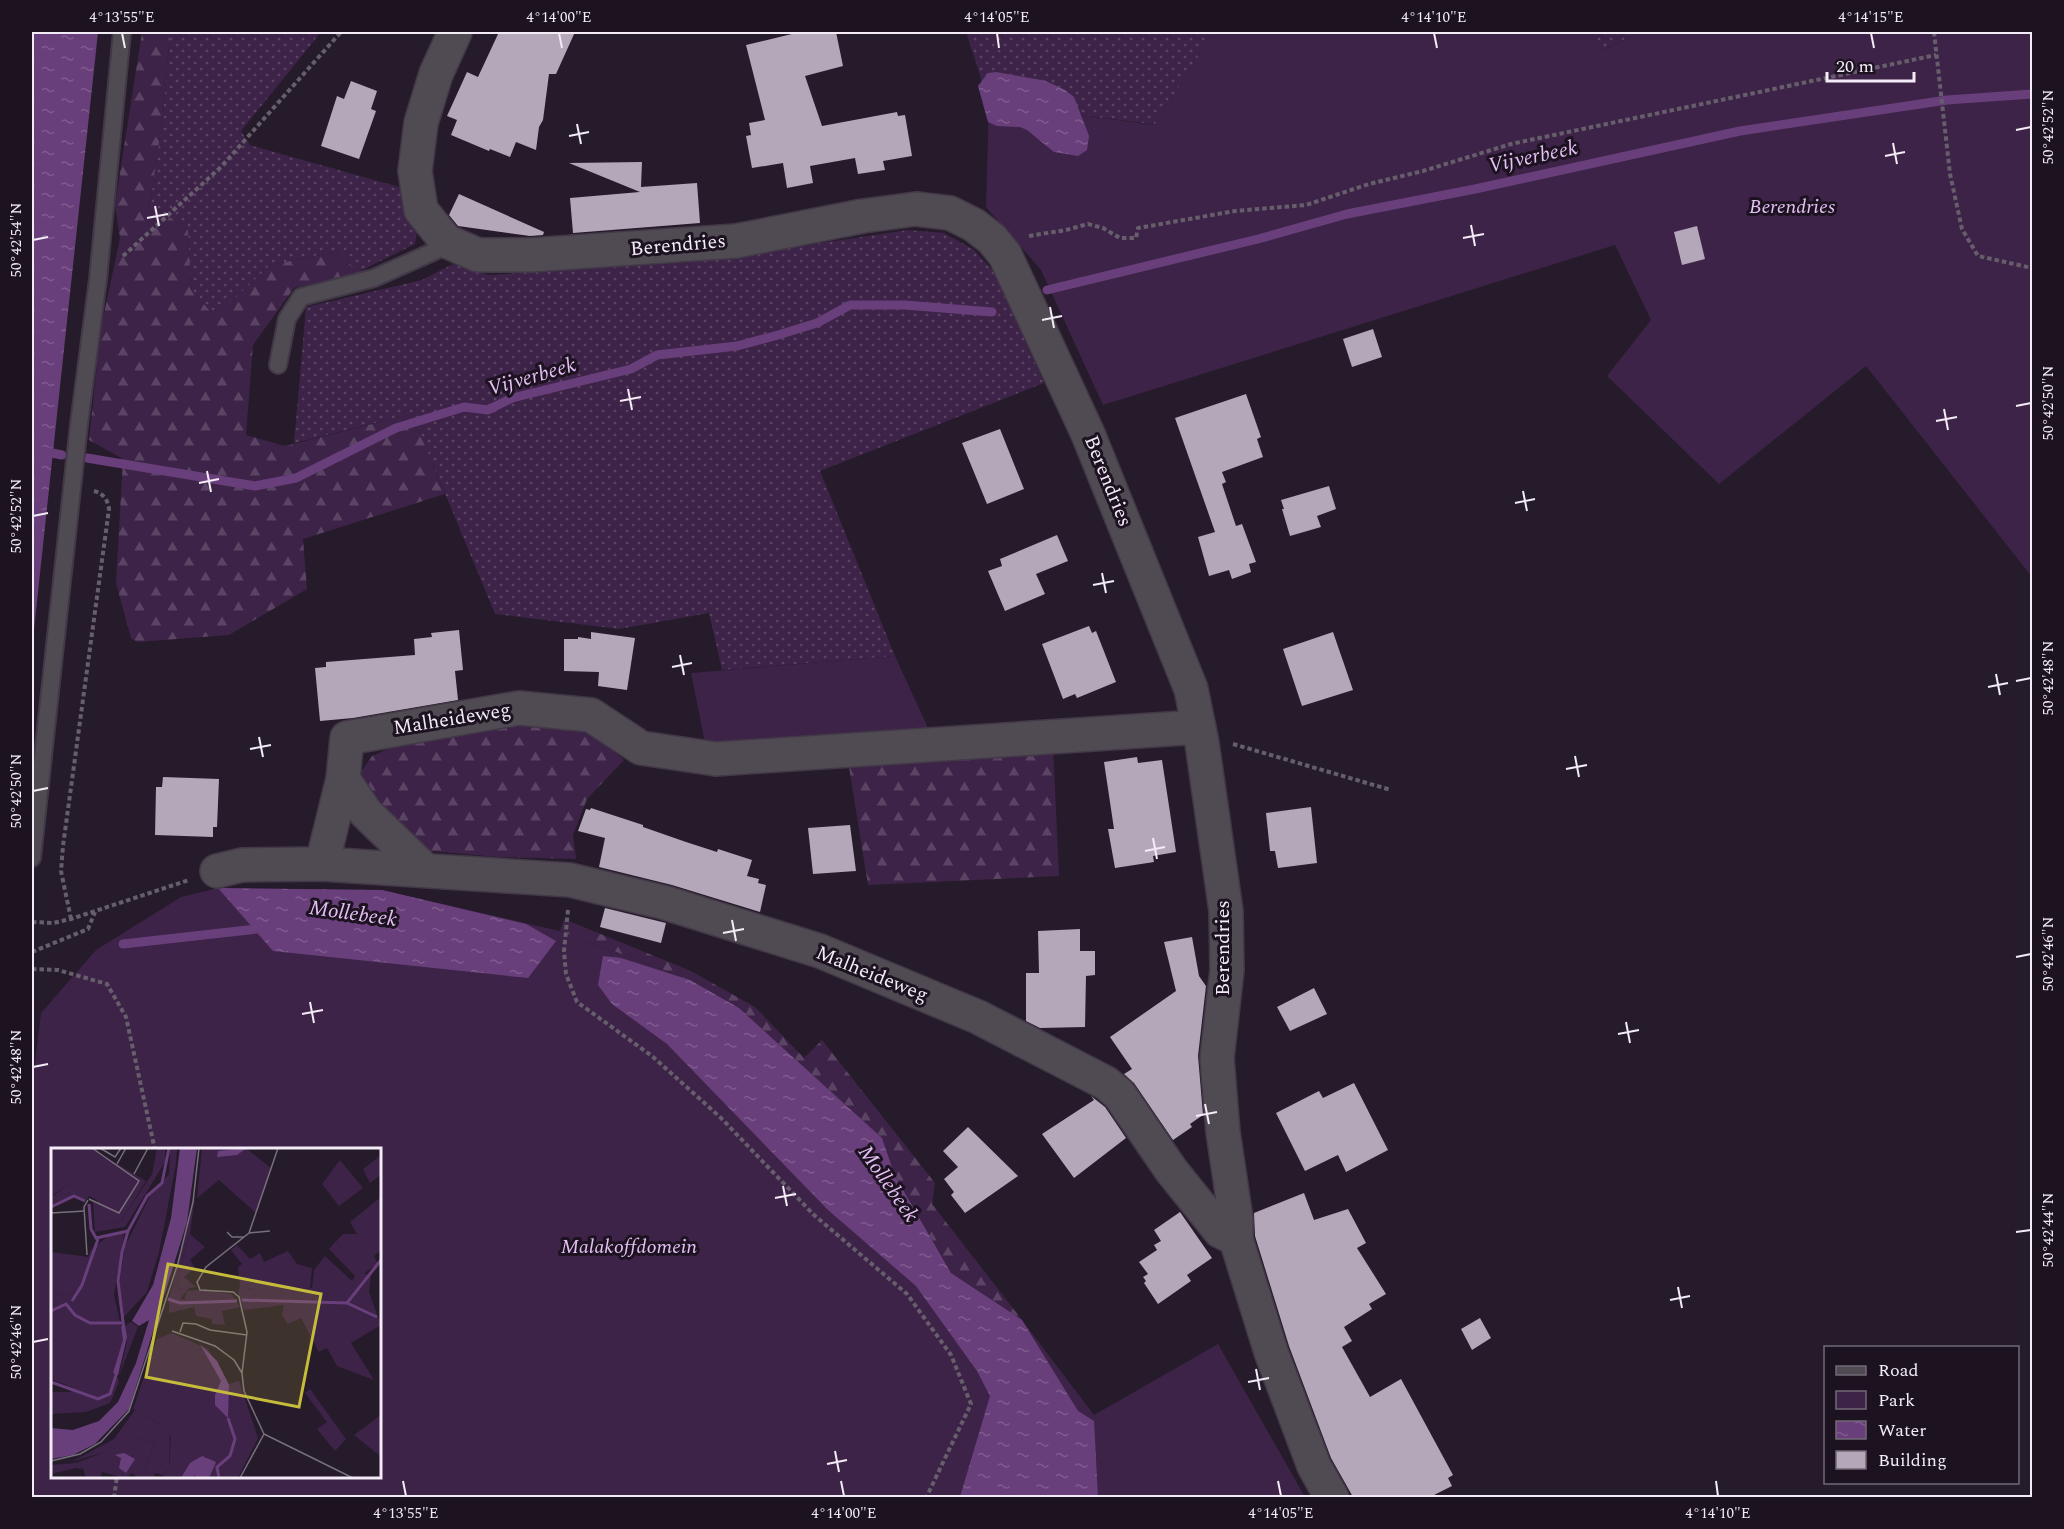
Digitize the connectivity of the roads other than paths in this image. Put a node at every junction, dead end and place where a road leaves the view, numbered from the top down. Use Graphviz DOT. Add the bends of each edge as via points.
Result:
graph roads {
  1 [pos="122,32"];
  2 [pos="455,32"];
  3 [pos="446,241"];
  4 [pos="278,365"];
  5 [pos="1200,735"];
  6 [pos="343,779"];
  7 [pos="32,858"];
  8 [pos="322,864"];
  9 [pos="424,869"];
  10 [pos="217,871"];
  11 [pos="1236,1239"];
  12 [pos="1332,1497"];
  1 -- 7 [label="lane"];
  2 -- 3 [label="street, Berendries" via="436,74 421,123 415,171 421,210"];
  3 -- 4 [label="lane" via="435,251 374,278 300,297 287,319"];
  3 -- 5 [label="street, Berendries" via="478,255 618,250 736,241 916,209 950,213 974,225 1005,255 1101,465 1185,669"];
  5 -- 6 [label="street, Malheideweg" via="716,759 642,748 591,715 519,708 346,738"];
  5 -- 11 [label="street, Berendries" via="1226,912 1227,970 1216,1058"];
  6 -- 8 [label="street, Malheideweg"];
  6 -- 9 [label="street" via="366,813"];
  8 -- 9 [label="street, Malheideweg"];
  8 -- 10 [label="street, Malheideweg" via="242,865"];
  9 -- 11 [label="street, Malheideweg" via="570,880 666,903 820,951 978,1017 1106,1083 1119,1094 1171,1170 1220,1231"];
  11 -- 12 [label="street, Berendries" via="1271,1352 1314,1466"];
}
